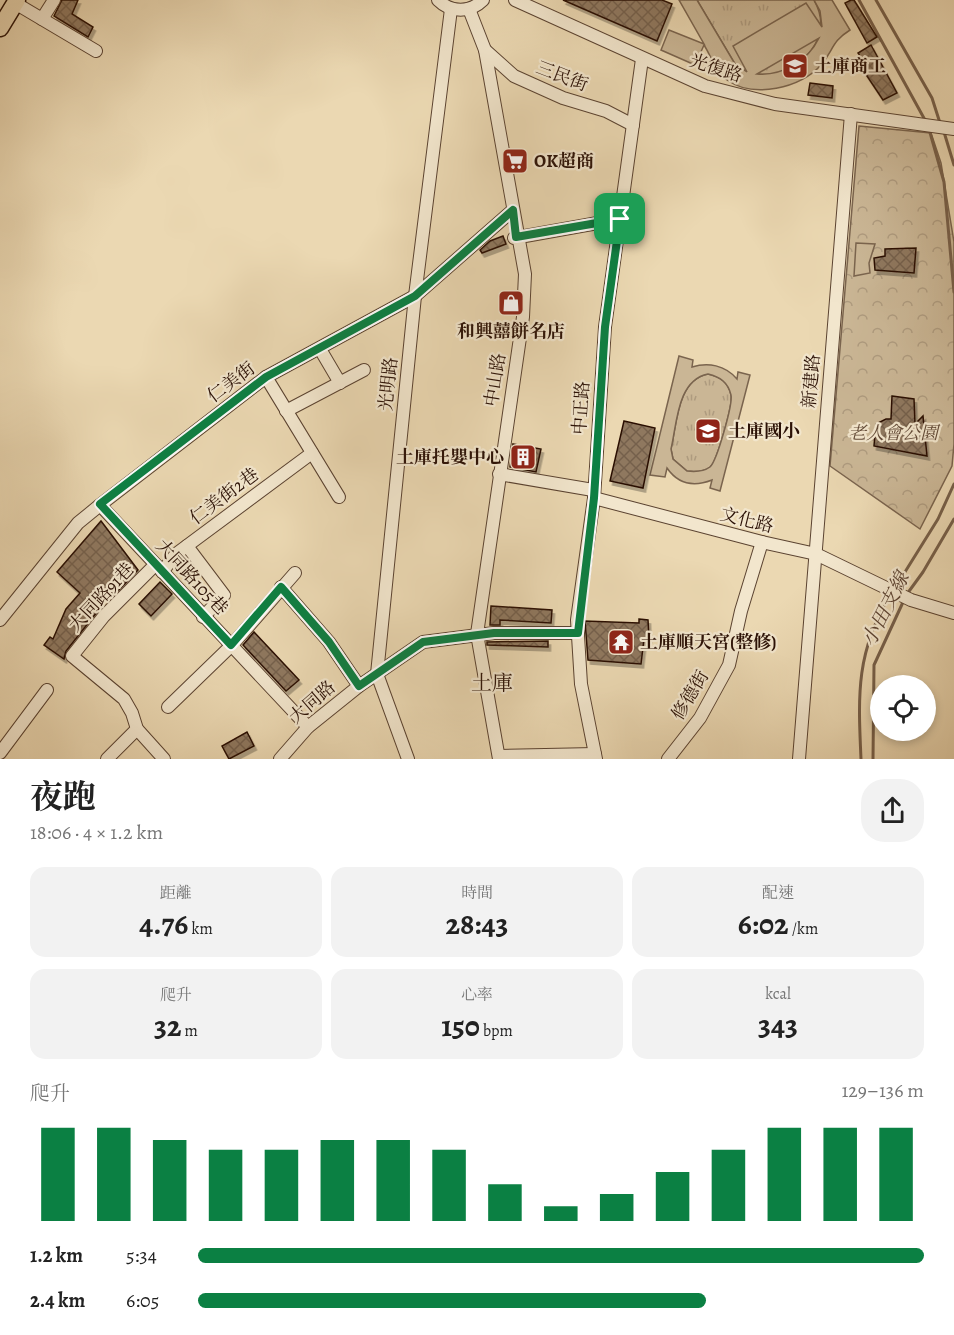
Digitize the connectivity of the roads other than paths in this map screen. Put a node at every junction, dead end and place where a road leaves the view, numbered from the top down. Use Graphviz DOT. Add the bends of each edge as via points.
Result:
graph roads {
  1 [pos="54,0"];
  2 [pos="438,0"];
  3 [pos="483,0"];
  4 [pos="515,0"];
  5 [pos="16,2"];
  6 [pos="450,9"];
  7 [pos="469,9"];
  8 [pos="42,20"];
  9 [pos="0,28"];
  10 [pos="485,50"];
  11 [pos="96,51"];
  12 [pos="642,59"];
  13 [pos="851,114"];
  14 [pos="633,125"];
  15 [pos="954,129"];
  16 [pos="513,210"];
  17 [pos="620,219"];
  18 [pos="515,238"];
  19 [pos="415,296"];
  20 [pos="320,348"];
  21 [pos="364,370"];
  22 [pos="266,377"];
  23 [pos="340,382"];
  24 [pos="286,411"];
  25 [pos="312,453"];
  26 [pos="499,474"];
  27 [pos="594,494"];
  28 [pos="339,497"];
  29 [pos="100,504"];
  30 [pos="762,542"];
  31 [pos="187,546"];
  32 [pos="816,554"];
  33 [pos="158,568"];
  34 [pos="295,573"];
  35 [pos="281,587"];
  36 [pos="954,613"];
  37 [pos="203,617"];
  38 [pos="0,620"];
  39 [pos="578,633"];
  40 [pos="477,634"];
  41 [pos="231,645"];
  42 [pos="377,674"];
  43 [pos="359,686"];
  44 [pos="47,690"];
  45 [pos="168,707"];
  46 [pos="308,727"];
  47 [pos="137,729"];
  48 [pos="0,753"];
  49 [pos="595,757"];
  50 [pos="499,758"];
  51 [pos="107,759"];
  52 [pos="164,759"];
  53 [pos="280,759"];
  54 [pos="408,759"];
  55 [pos="669,759"];
  56 [pos="799,759"];
  1 -- 8 [label="street"];
  2 -- 6 [label="street"];
  3 -- 7 [label="street"];
  4 -- 12 [label="street, 光復路"];
  5 -- 8 [label="street"];
  5 -- 9 [label="main road"];
  6 -- 7 [label="street"];
  6 -- 19 [label="street, 光明路"];
  7 -- 10 [label="street, 中山路"];
  8 -- 11 [label="street"];
  10 -- 14 [label="street, 三民街" via="514,76"];
  10 -- 16 [label="street, 中山路"];
  12 -- 13 [label="street, 光復路" via="705,86 765,102"];
  12 -- 14 [label="street, 中正路"];
  13 -- 15 [label="street, 光復路"];
  13 -- 32 [label="street, 新建路"];
  14 -- 17 [label="street, 中正路"];
  16 -- 18 [label="street, 中山路"];
  16 -- 19 [label="street, 仁美街"];
  17 -- 18 [label="street"];
  17 -- 27 [label="street, 中正路" via="605,327"];
  18 -- 26 [label="street, 中山路" via="525,274 523,317"];
  19 -- 20 [label="street, 仁美街"];
  19 -- 42 [label="street, 光明路"];
  20 -- 22 [label="street, 仁美街"];
  20 -- 23 [label="street"];
  21 -- 23 [label="street"];
  22 -- 24 [label="street"];
  22 -- 29 [label="street, 仁美街"];
  23 -- 24 [label="street"];
  24 -- 25 [label="street"];
  25 -- 28 [label="street"];
  25 -- 31 [label="street, 仁美街2巷"];
  26 -- 27 [label="street, 文化路"];
  26 -- 40 [label="street, 中山路"];
  27 -- 30 [label="street, 文化路"];
  27 -- 39 [label="street, 中正路"];
  29 -- 33 [label="street, 大同路105巷"];
  29 -- 38 [label="street, 仁美街" via="78,522"];
  30 -- 32 [label="street, 文化路"];
  30 -- 55 [label="street, 修德街" via="729,665 700,718"];
  31 -- 33 [label="street, 仁美街2巷"];
  31 -- 37 [label="street" via="224,595"];
  32 -- 36 [label="street, 文化路" via="911,600"];
  32 -- 56 [label="street, 新建路"];
  33 -- 37 [label="street, 大同路105巷"];
  33 -- 47 [label="street, 大同路91巷" via="104,616 72,656 124,699"];
  34 -- 35 [label="street"];
  35 -- 41 [label="street"];
  35 -- 43 [label="street" via="329,642"];
  37 -- 41 [label="street, 大同路105巷"];
  39 -- 40 [label="street, 大同路"];
  39 -- 49 [label="street, 中正路" via="581,684"];
  40 -- 42 [label="street, 大同路" via="423,642"];
  40 -- 50 [label="street, 中山路"];
  41 -- 45 [label="street"];
  41 -- 46 [label="street, 大同路105巷"];
  42 -- 43 [label="street, 大同路"];
  42 -- 54 [label="street, 光明路"];
  43 -- 46 [label="street, 大同路"];
  44 -- 48 [label="street"];
  46 -- 53 [label="street, 大同路"];
  47 -- 51 [label="street"];
  47 -- 52 [label="street, 大同路91巷"];
  49 -- 50 [label="street"];
}
